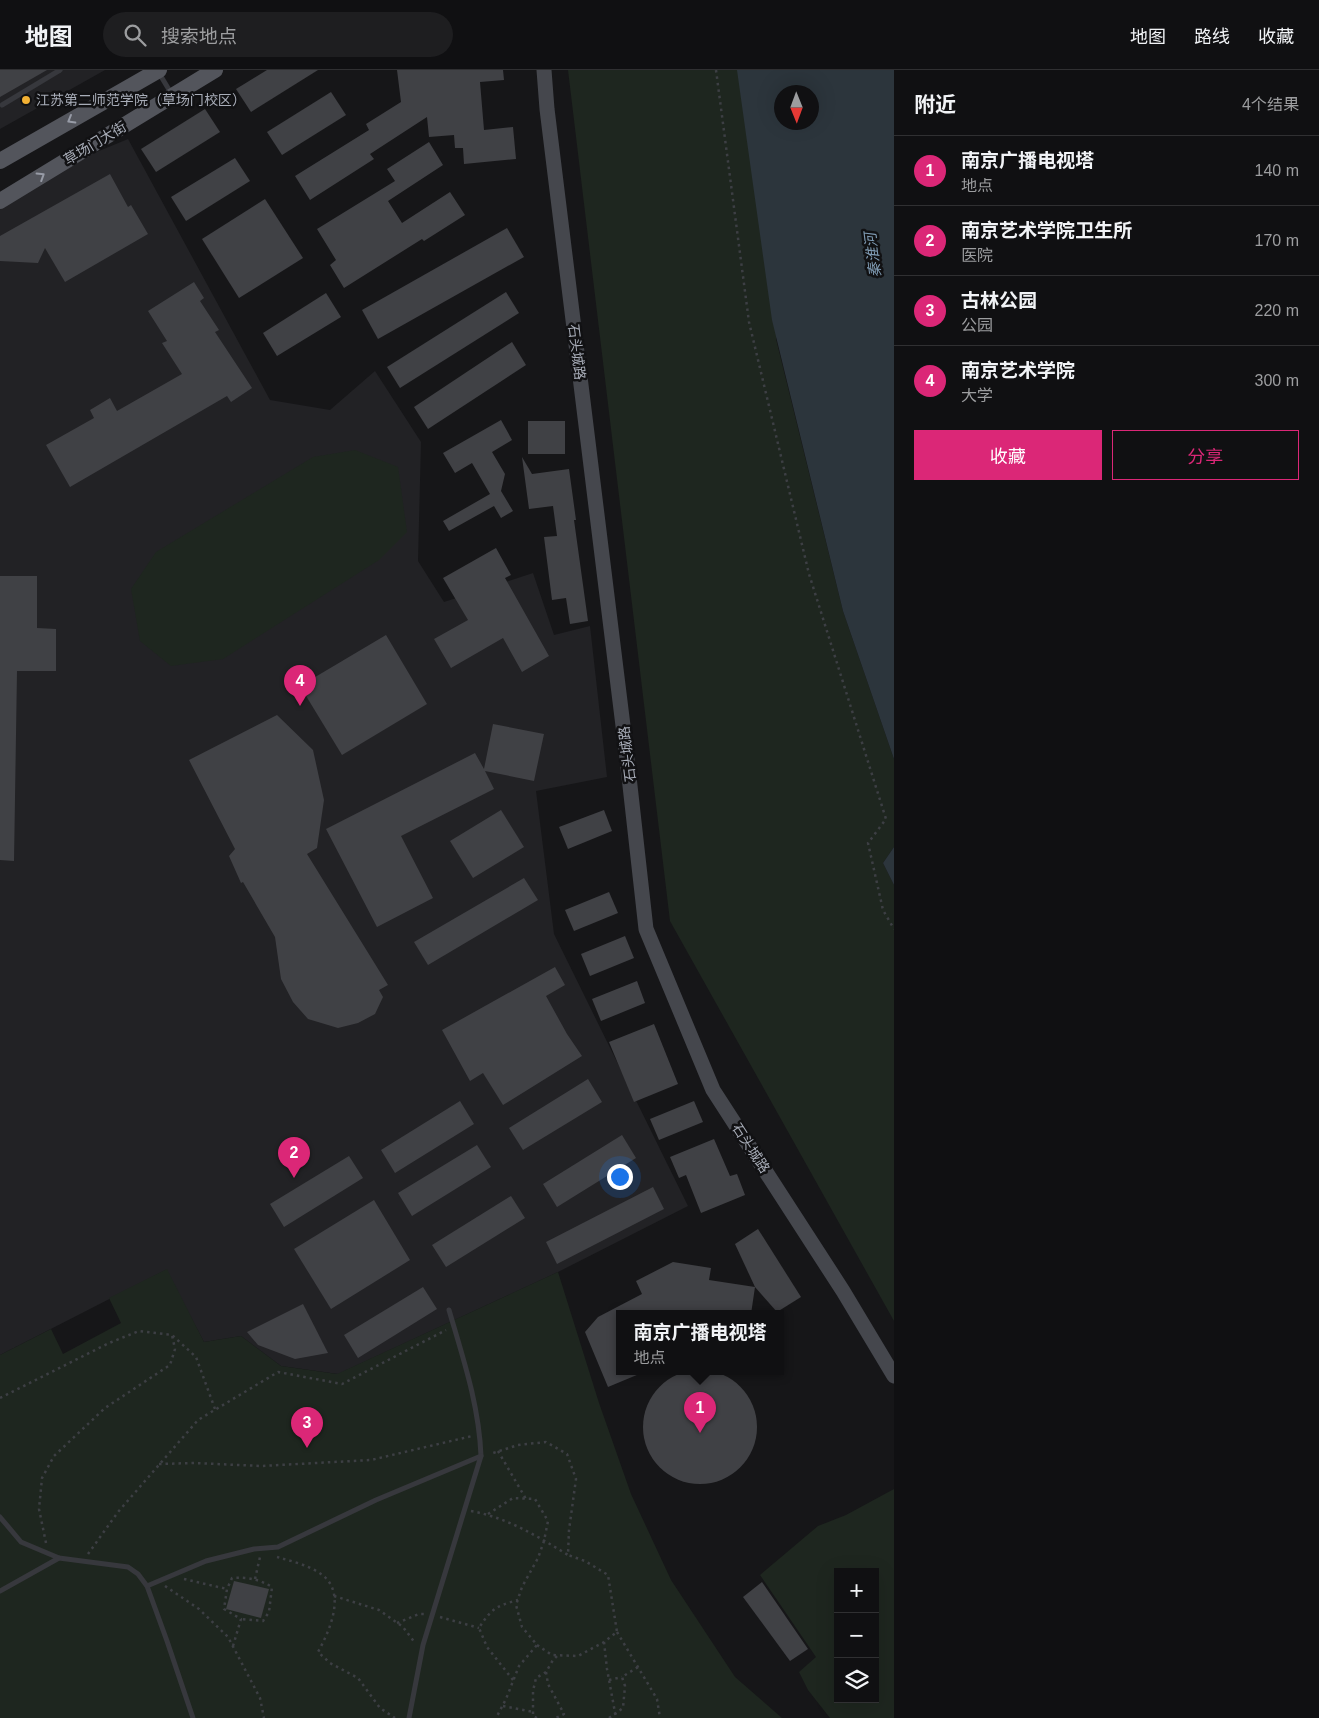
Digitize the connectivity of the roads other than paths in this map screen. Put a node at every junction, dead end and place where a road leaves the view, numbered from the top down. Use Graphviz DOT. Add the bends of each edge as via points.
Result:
graph roads {
  1 [pos="60,70"];
  2 [pos="158,70"];
  3 [pos="216,70"];
  4 [pos="544,70"];
  5 [pos="172,95"];
  6 [pos="2,104"];
  7 [pos="0,161"];
  8 [pos="0,201"];
  9 [pos="449,1310"];
  10 [pos="894,1376"];
  11 [pos="481,1456"];
  12 [pos="0,1517"];
  13 [pos="59,1558"];
  14 [pos="147,1586"];
  15 [pos="0,1591"];
  16 [pos="193,1718"];
  17 [pos="409,1718"];
  1 -- 6 [label="lane"];
  2 -- 5 [label="lane"];
  2 -- 7 [label="main road, one-way"];
  3 -- 5 [label="main road, 草场门大街"];
  4 -- 10 [label="street, 石头城路" via="646,929 713,1090 843,1290"];
  8 -- 5 [label="main road, 草场门大街, one-way"];
  9 -- 11 [label="lane" via="475,1399"];
  11 -- 14 [label="lane" via="376,1500 278,1547 206,1561"];
  11 -- 17 [label="lane" via="421,1652"];
  12 -- 13 [label="lane" via="21,1542"];
  13 -- 14 [label="lane" via="128,1567"];
  13 -- 15 [label="lane"];
  14 -- 16 [label="lane"];
}
